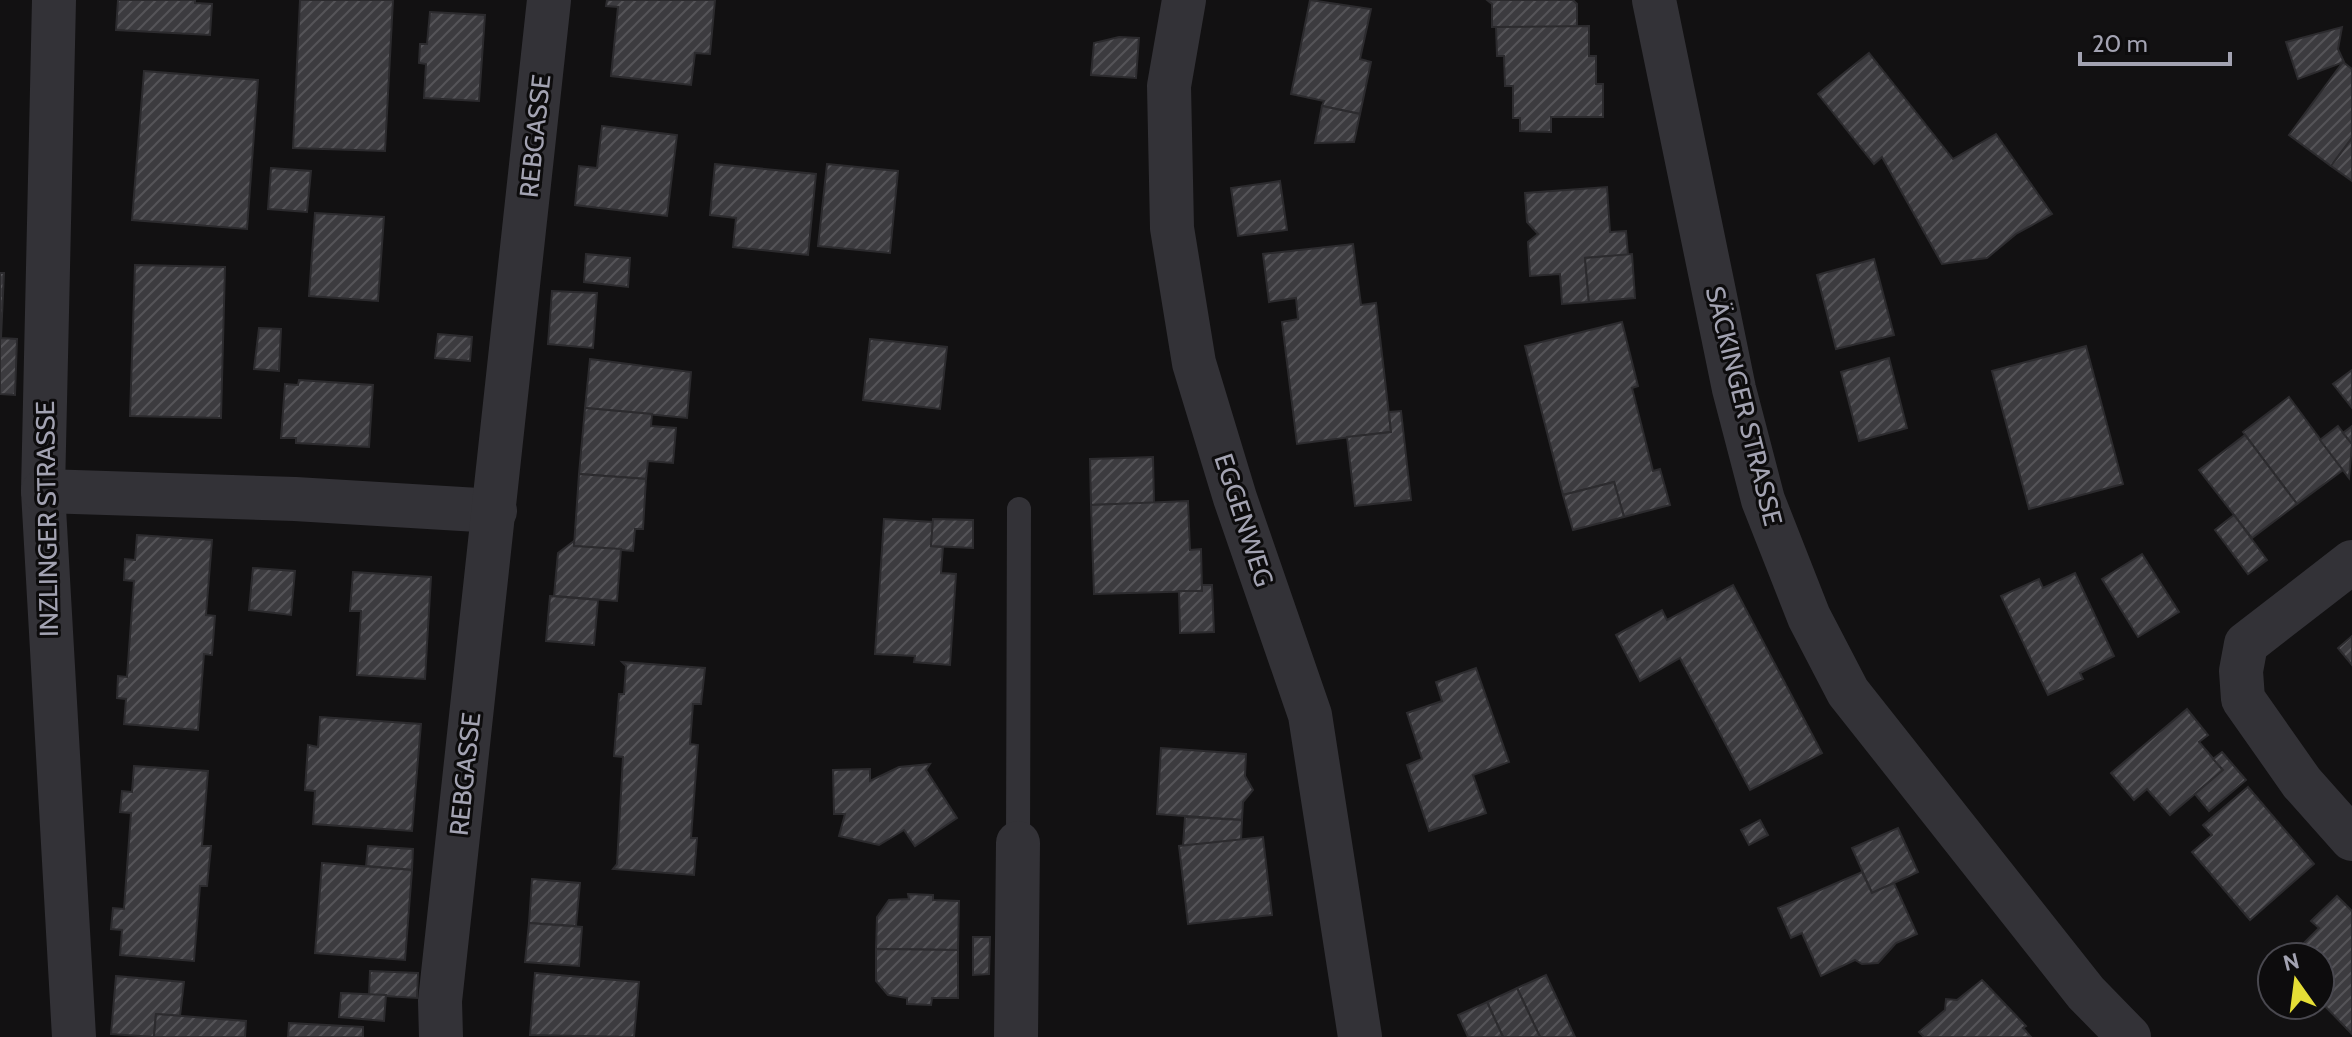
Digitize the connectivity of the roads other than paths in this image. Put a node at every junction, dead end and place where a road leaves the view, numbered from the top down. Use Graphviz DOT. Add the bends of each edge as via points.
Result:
graph roads {
  1 [pos="54,0"];
  2 [pos="549,0"];
  3 [pos="1184,0"];
  4 [pos="1654,0"];
  5 [pos="43,491"];
  6 [pos="1019,509"];
  7 [pos="495,511"];
  8 [pos="2352,562"];
  9 [pos="2352,839"];
  10 [pos="1018,843"];
  11 [pos="74,1037"];
  12 [pos="441,1037"];
  13 [pos="1016,1037"];
  14 [pos="1360,1037"];
  15 [pos="2129,1037"];
  1 -- 5 [label="street, INZLINGER STRASSE"];
  2 -- 7 [label="street, REBGASSE"];
  3 -- 14 [label="street, EGGENWEG" via="1169,86 1172,228 1194,363 1310,715"];
  4 -- 15 [label="street, SÄCKINGER STRASSE" via="1734,389 1763,500 1809,617 1848,692 2086,993"];
  5 -- 7 [label="street"];
  5 -- 11 [label="street, INZLINGER STRASSE"];
  6 -- 10 [label="lane"];
  7 -- 12 [label="street, REBGASSE" via="440,1001"];
  8 -- 9 [label="street" via="2246,644 2241,671 2243,699 2302,783"];
  10 -- 13 [label="street"];
}
